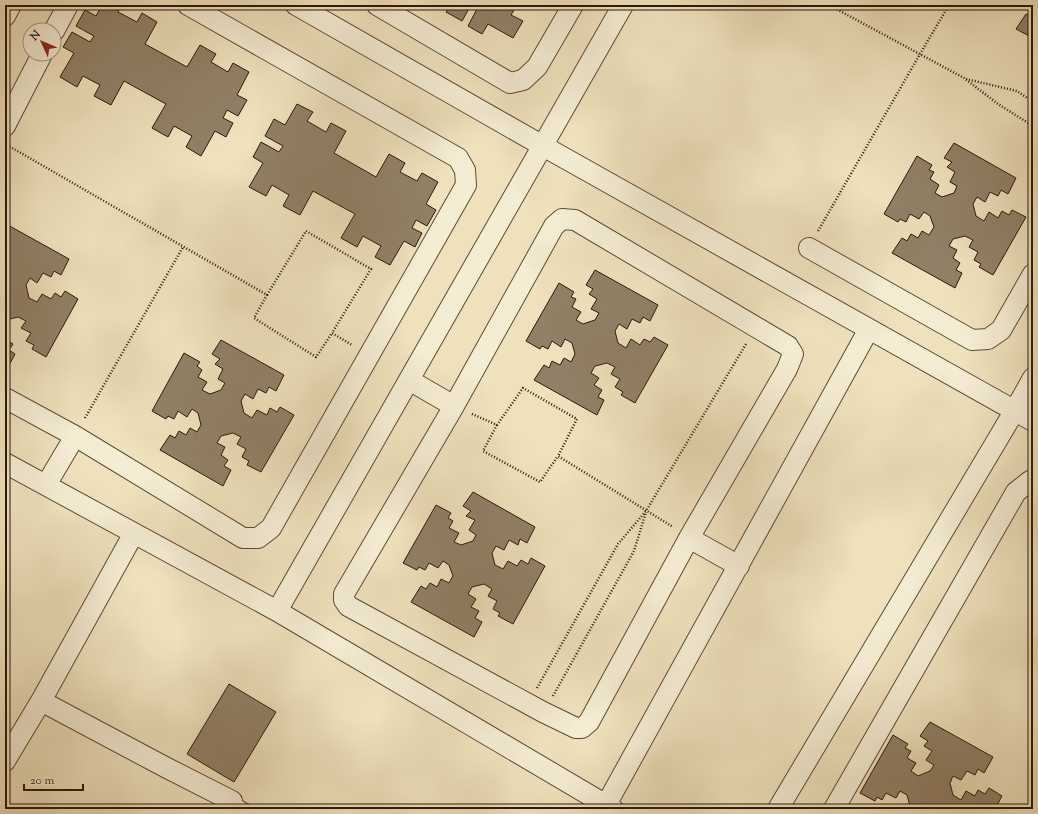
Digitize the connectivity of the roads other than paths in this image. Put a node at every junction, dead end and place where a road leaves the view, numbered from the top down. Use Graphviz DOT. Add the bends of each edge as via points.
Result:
graph roads {
  1 [pos="11,5"];
  2 [pos="68,5"];
  3 [pos="188,5"];
  4 [pos="296,5"];
  5 [pos="377,5"];
  6 [pos="573,5"];
  7 [pos="623,5"];
  8 [pos="5,16"];
  9 [pos="59,22"];
  10 [pos="38,62"];
  11 [pos="5,126"];
  12 [pos="543,146"];
  13 [pos="809,248"];
  14 [pos="1033,274"];
  15 [pos="870,329"];
  16 [pos="1033,378"];
  17 [pos="409,380"];
  18 [pos="5,398"];
  19 [pos="454,406"];
  20 [pos="1015,410"];
  21 [pos="1033,421"];
  22 [pos="75,436"];
  23 [pos="5,463"];
  24 [pos="1033,481"];
  25 [pos="46,485"];
  26 [pos="134,533"];
  27 [pos="689,538"];
  28 [pos="739,566"];
  29 [pos="277,611"];
  30 [pos="41,701"];
  31 [pos="5,761"];
  32 [pos="235,806"];
  33 [pos="610,807"];
  34 [pos="778,809"];
  35 [pos="834,809"];
  1 -- 8 [label="street"];
  2 -- 9 [label="street"];
  3 -- 22 [label="street" via="458,158 465,170 466,185 271,528 258,538 243,538"];
  4 -- 12 [label="street"];
  5 -- 6 [label="street" via="510,83 523,80 537,67"];
  7 -- 12 [label="street"];
  10 -- 11 [label="street"];
  12 -- 15 [label="street"];
  12 -- 17 [label="street"];
  13 -- 14 [label="street" via="972,340 988,339 1001,330"];
  15 -- 20 [label="street"];
  15 -- 28 [label="street"];
  16 -- 20 [label="street"];
  17 -- 19 [label="street"];
  17 -- 29 [label="street"];
  18 -- 22 [label="street"];
  19 -- 27 [label="street" via="554,226 562,219 575,220 788,346 793,354 787,369"];
  19 -- 27 [label="street" via="344,594 348,606 536,708 576,728 582,728 589,722"];
  20 -- 21 [label="street"];
  20 -- 34 [label="street"];
  22 -- 25 [label="street"];
  23 -- 25 [label="street"];
  24 -- 35 [label="street" via="1016,492"];
  25 -- 26 [label="street"];
  26 -- 29 [label="street"];
  26 -- 30 [label="street"];
  27 -- 28 [label="street"];
  28 -- 33 [label="street"];
  29 -- 33 [label="street"];
  30 -- 31 [label="street"];
  30 -- 32 [label="street"];
}
